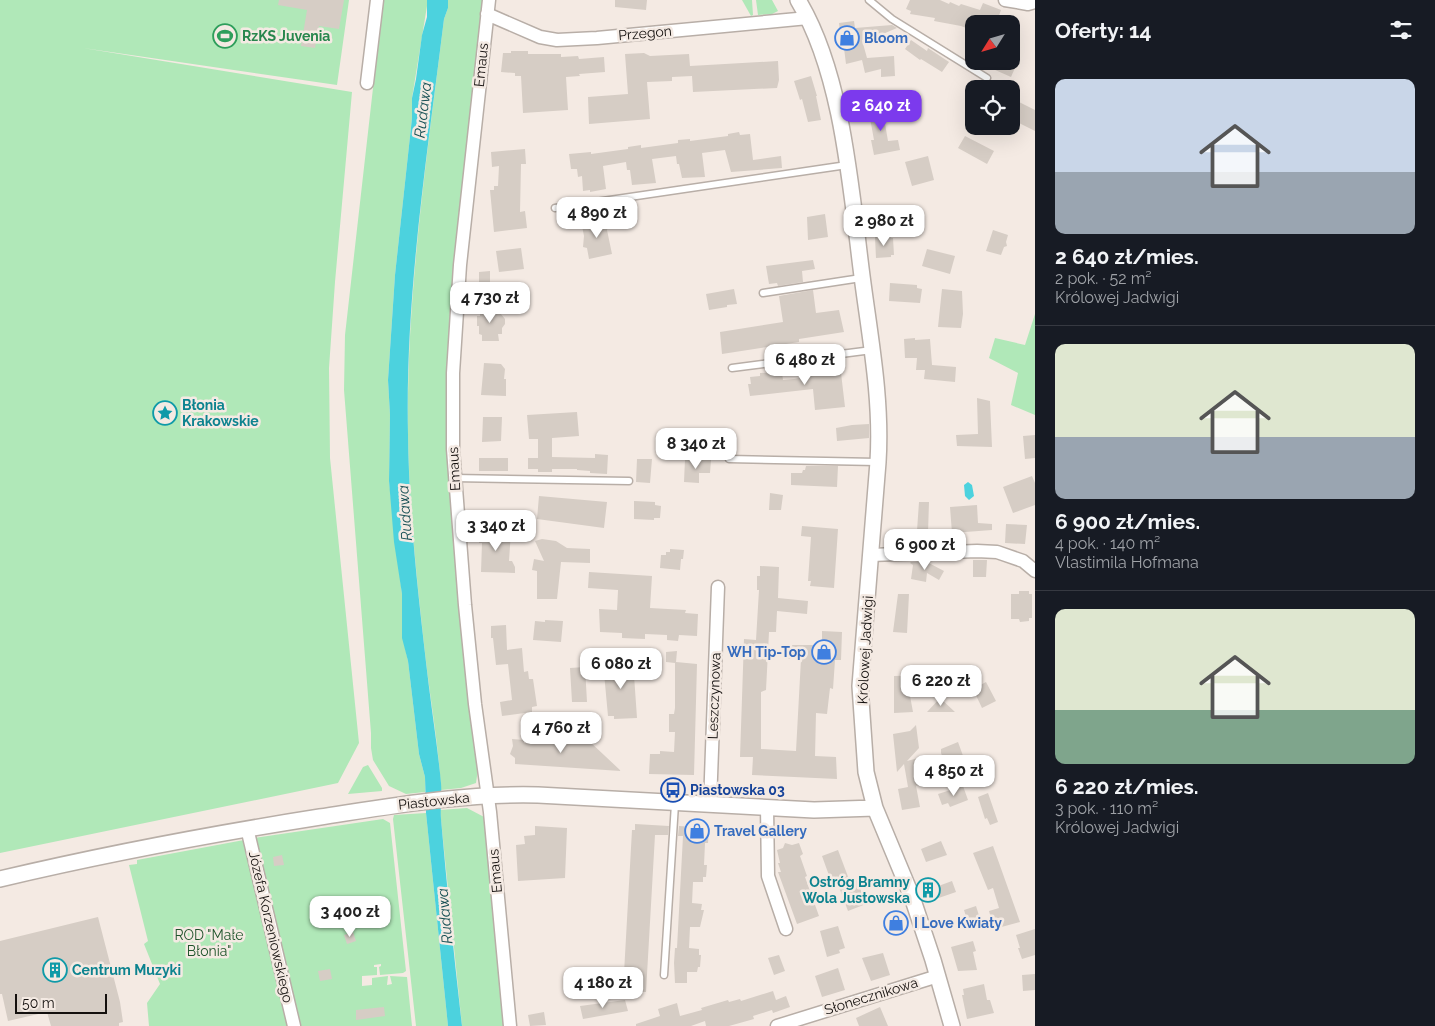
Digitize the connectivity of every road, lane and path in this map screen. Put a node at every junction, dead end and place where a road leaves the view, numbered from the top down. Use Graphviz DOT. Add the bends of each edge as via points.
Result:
graph roads {
  1 [pos="377,0"];
  2 [pos="488,0"];
  3 [pos="798,0"];
  4 [pos="869,0"];
  5 [pos="1005,0"];
  6 [pos="1031,3"];
  7 [pos="487,14"];
  8 [pos="808,18"];
  9 [pos="987,78"];
  10 [pos="367,83"];
  11 [pos="847,165"];
  12 [pos="556,208"];
  13 [pos="862,278"];
  14 [pos="763,293"];
  15 [pos="873,350"];
  16 [pos="732,368"];
  17 [pos="729,459"];
  18 [pos="878,462"];
  19 [pos="454,478"];
  20 [pos="629,481"];
  21 [pos="871,555"];
  22 [pos="1035,571"];
  23 [pos="718,587"];
  24 [pos="487,796"];
  25 [pos="675,802"];
  26 [pos="710,804"];
  27 [pos="767,807"];
  28 [pos="875,808"];
  29 [pos="247,828"];
  30 [pos="0,879"];
  31 [pos="786,929"];
  32 [pos="664,975"];
  33 [pos="938,976"];
  34 [pos="294,1026"];
  35 [pos="510,1026"];
  36 [pos="776,1026"];
  37 [pos="952,1026"];
  1 -- 10 [label="street"];
  2 -- 7 [label="street, Emaus"];
  3 -- 8 [label="street, Królowej Jadwigi"];
  4 -- 9 [label="lane" via="892,19"];
  5 -- 6 [label="street"];
  7 -- 8 [label="street, Przegon" via="540,37 557,40"];
  7 -- 19 [label="street, Emaus" via="457,298 453,373"];
  8 -- 11 [label="street, Królowej Jadwigi" via="834,92"];
  11 -- 12 [label="lane"];
  11 -- 13 [label="street, Królowej Jadwigi"];
  13 -- 14 [label="lane"];
  13 -- 15 [label="street, Królowej Jadwigi"];
  15 -- 16 [label="lane"];
  15 -- 18 [label="street, Królowej Jadwigi" via="880,438"];
  17 -- 18 [label="lane"];
  18 -- 21 [label="street, Królowej Jadwigi"];
  19 -- 20 [label="lane"];
  19 -- 24 [label="street, Emaus"];
  21 -- 22 [label="street" via="997,552 1023,561"];
  21 -- 28 [label="street, Królowej Jadwigi" via="860,700 866,772"];
  23 -- 26 [label="street, Leszczynowa"];
  24 -- 25 [label="street, Piastowska" via="538,795"];
  24 -- 29 [label="street, Piastowska" via="408,803"];
  24 -- 35 [label="street, Emaus"];
  25 -- 26 [label="street, Piastowska"];
  25 -- 32 [label="lane"];
  26 -- 27 [label="street, Piastowska"];
  27 -- 28 [label="street, Piastowska"];
  27 -- 31 [label="street" via="768,876"];
  28 -- 33 [label="street, Królowej Jadwigi" via="912,896"];
  29 -- 30 [label="street, Piastowska" via="136,848"];
  29 -- 34 [label="street, Józefa Korzeniowskiego"];
  33 -- 36 [label="street, Słonecznikowa"];
  33 -- 37 [label="street, Królowej Jadwigi"];
}
